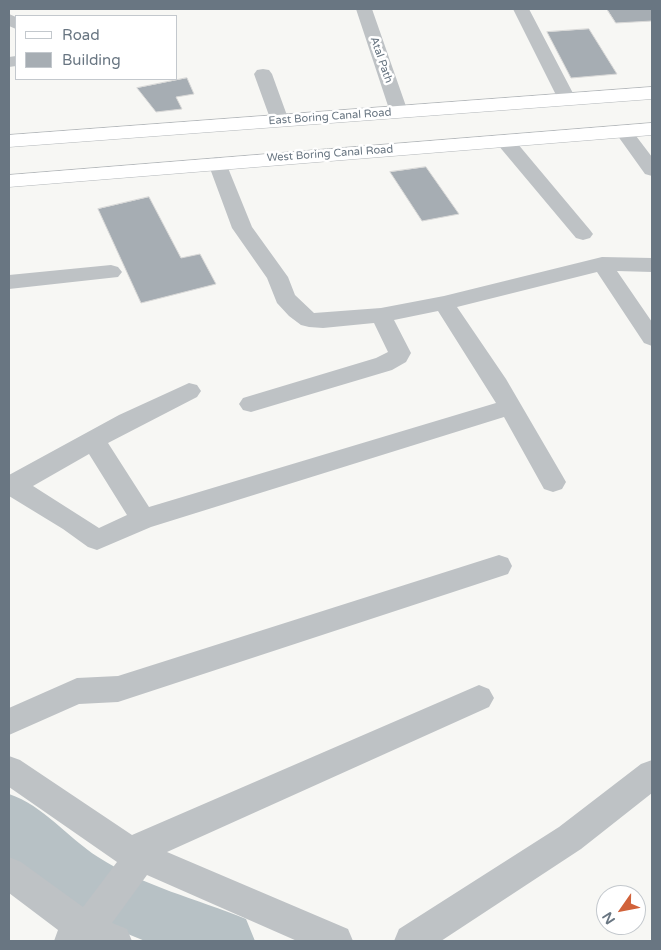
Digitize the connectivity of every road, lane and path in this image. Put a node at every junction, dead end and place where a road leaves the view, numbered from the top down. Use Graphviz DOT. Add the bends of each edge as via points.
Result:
graph roads {
  1 [pos="364,9"];
  2 [pos="521,9"];
  3 [pos="263,74"];
  4 [pos="652,93"];
  5 [pos="567,99"];
  6 [pos="399,112"];
  7 [pos="333,117"];
  8 [pos="280,121"];
  9 [pos="652,129"];
  10 [pos="156,130"];
  11 [pos="624,132"];
  12 [pos="9,141"];
  13 [pos="505,141"];
  14 [pos="345,153"];
  15 [pos="217,163"];
  16 [pos="161,168"];
  17 [pos="652,170"];
  18 [pos="9,181"];
  19 [pos="583,234"];
  20 [pos="602,264"];
  21 [pos="652,265"];
  22 [pos="111,272"];
  23 [pos="9,282"];
  24 [pos="444,303"];
  25 [pos="381,315"];
  26 [pos="652,338"];
  27 [pos="189,391"];
  28 [pos="251,404"];
  29 [pos="510,406"];
  30 [pos="93,439"];
  31 [pos="553,482"];
  32 [pos="10,485"];
  33 [pos="143,519"];
  34 [pos="499,566"];
  35 [pos="479,698"];
  36 [pos="9,722"];
  37 [pos="9,770"];
  38 [pos="652,774"];
  39 [pos="136,854"];
  40 [pos="9,873"];
  41 [pos="92,933"];
  42 [pos="336,941"];
  43 [pos="410,941"];
  1 -- 6 [label="street, Atal Path"];
  2 -- 5 [label="street"];
  3 -- 8 [label="street"];
  4 -- 5 [label="main road, East Boring Canal Road"];
  5 -- 6 [label="main road, East Boring Canal Road"];
  6 -- 7 [label="main road, East Boring Canal Road"];
  7 -- 8 [label="main road, East Boring Canal Road"];
  7 -- 14 [label="main road"];
  8 -- 10 [label="main road, East Boring Canal Road"];
  9 -- 11 [label="main road, West Boring Canal Road"];
  10 -- 12 [label="main road, East Boring Canal Road"];
  10 -- 16 [label="main road"];
  11 -- 13 [label="main road, West Boring Canal Road"];
  11 -- 17 [label="street"];
  13 -- 14 [label="main road, West Boring Canal Road"];
  13 -- 19 [label="street"];
  14 -- 15 [label="main road, West Boring Canal Road"];
  15 -- 16 [label="main road, West Boring Canal Road"];
  15 -- 25 [label="street" via="242,228 297,312 309,320 323,321"];
  16 -- 18 [label="main road, West Boring Canal Road"];
  20 -- 21 [label="street"];
  20 -- 24 [label="street"];
  20 -- 26 [label="street"];
  22 -- 23 [label="street"];
  24 -- 25 [label="street"];
  24 -- 29 [label="street"];
  25 -- 28 [label="street" via="398,347 398,358"];
  27 -- 30 [label="street"];
  29 -- 31 [label="street"];
  29 -- 33 [label="street"];
  30 -- 32 [label="street"];
  30 -- 33 [label="street"];
  32 -- 33 [label="street" via="97,540"];
  34 -- 36 [label="street" via="118,689 77,691"];
  35 -- 39 [label="street"];
  37 -- 39 [label="street"];
  38 -- 43 [label="street" via="570,838"];
  39 -- 41 [label="street"];
  39 -- 42 [label="street"];
  40 -- 41 [label="street"];
}
